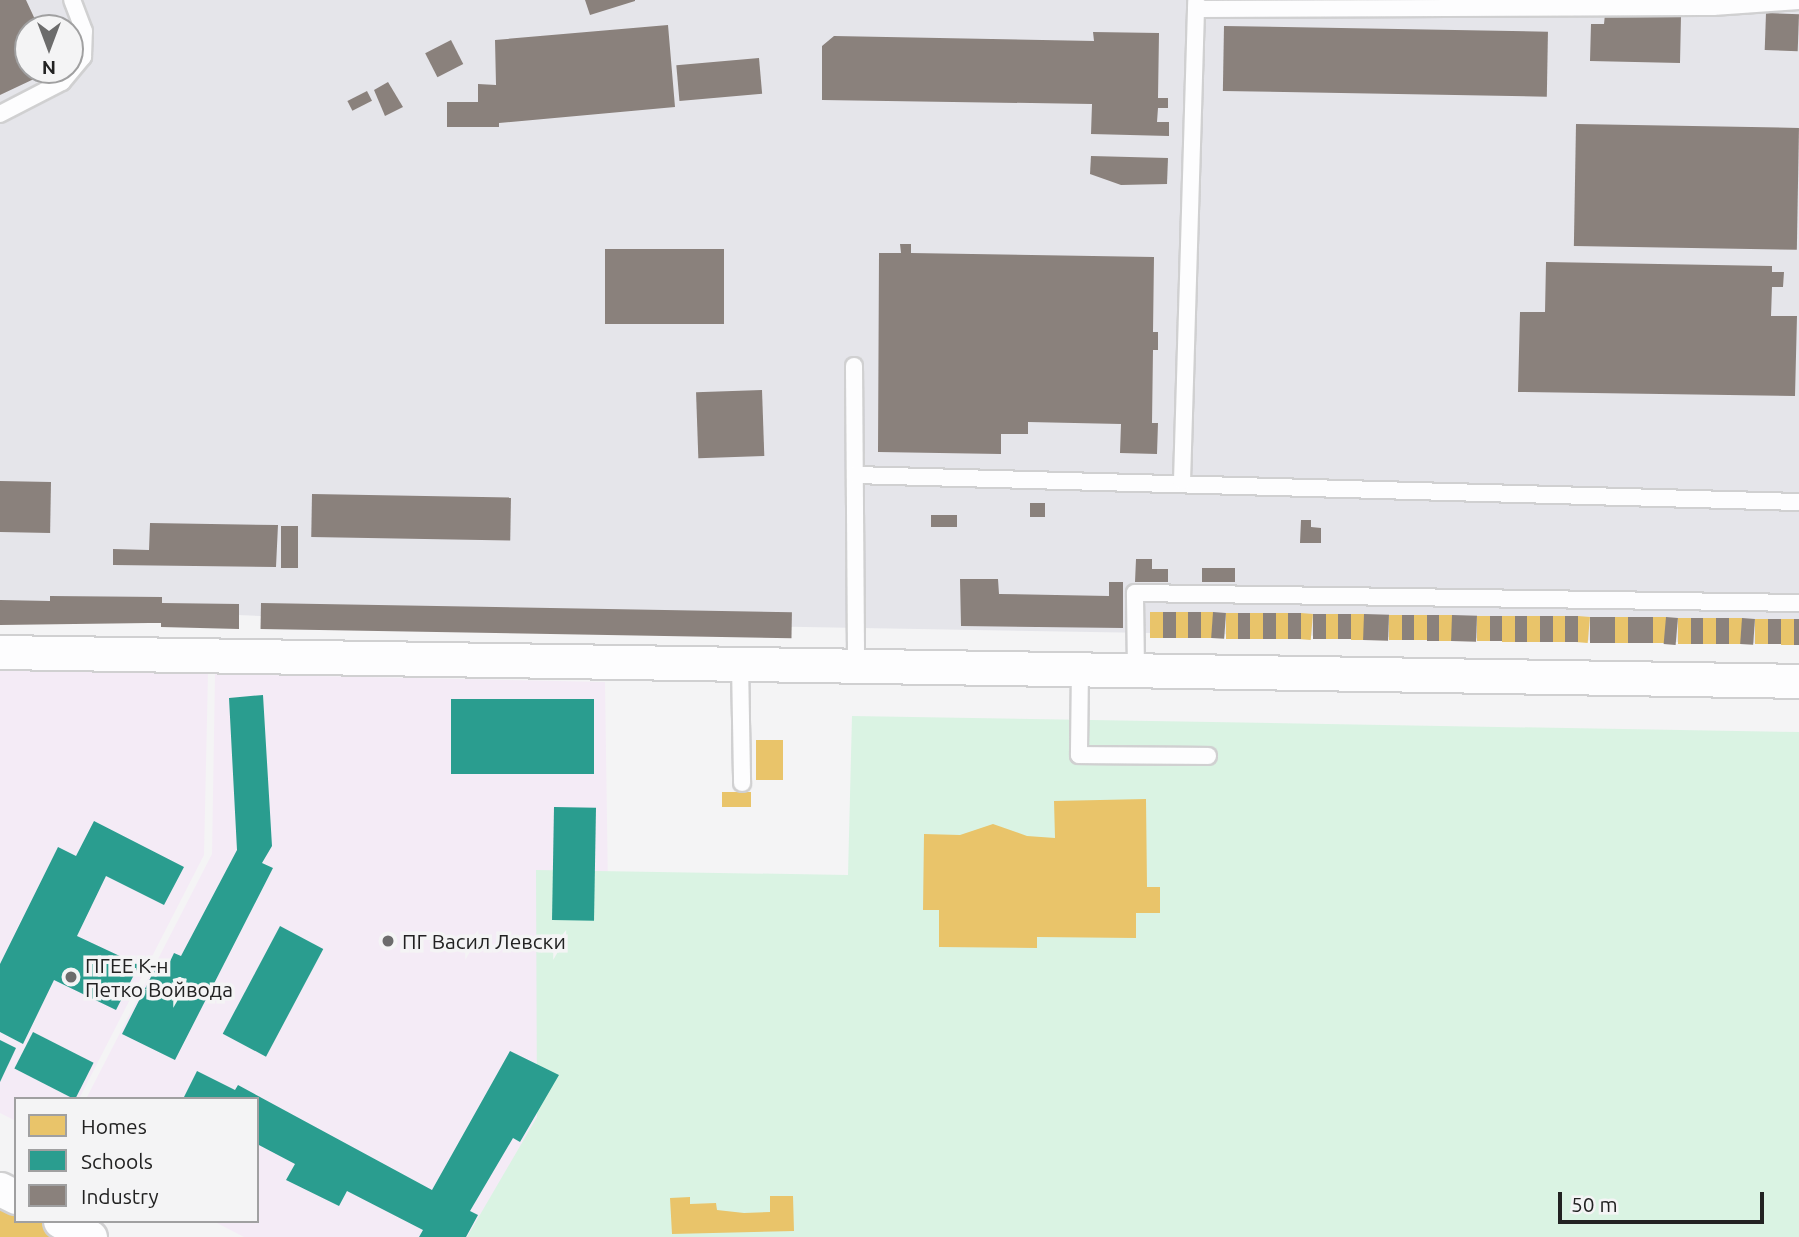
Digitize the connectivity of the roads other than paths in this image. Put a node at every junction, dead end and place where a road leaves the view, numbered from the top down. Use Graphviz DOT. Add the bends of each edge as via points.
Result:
graph roads {
  1 [pos="72,0"];
  2 [pos="1799,1"];
  3 [pos="1196,5"];
  4 [pos="0,114"];
  5 [pos="854,366"];
  6 [pos="855,475"];
  7 [pos="1182,481"];
  8 [pos="1799,502"];
  9 [pos="1799,603"];
  10 [pos="0,652"];
  11 [pos="740,663"];
  12 [pos="856,665"];
  13 [pos="1080,668"];
  14 [pos="1136,669"];
  15 [pos="1799,681"];
  16 [pos="1208,756"];
  17 [pos="742,783"];
  18 [pos="64,1223"];
  19 [pos="90,1237"];
  1 -- 4 [label="lane" via="84,31 83,58 62,82"];
  2 -- 3 [label="lane" via="1713,7"];
  3 -- 7 [label="lane"];
  5 -- 6 [label="lane"];
  6 -- 7 [label="lane"];
  6 -- 12 [label="lane"];
  7 -- 8 [label="lane"];
  9 -- 14 [label="lane" via="1135,593"];
  10 -- 11 [label="street"];
  11 -- 12 [label="street"];
  11 -- 17 [label="lane"];
  12 -- 13 [label="street"];
  13 -- 14 [label="street"];
  13 -- 16 [label="lane" via="1079,755"];
  14 -- 15 [label="street"];
  18 -- 19 [label="street"];
}
